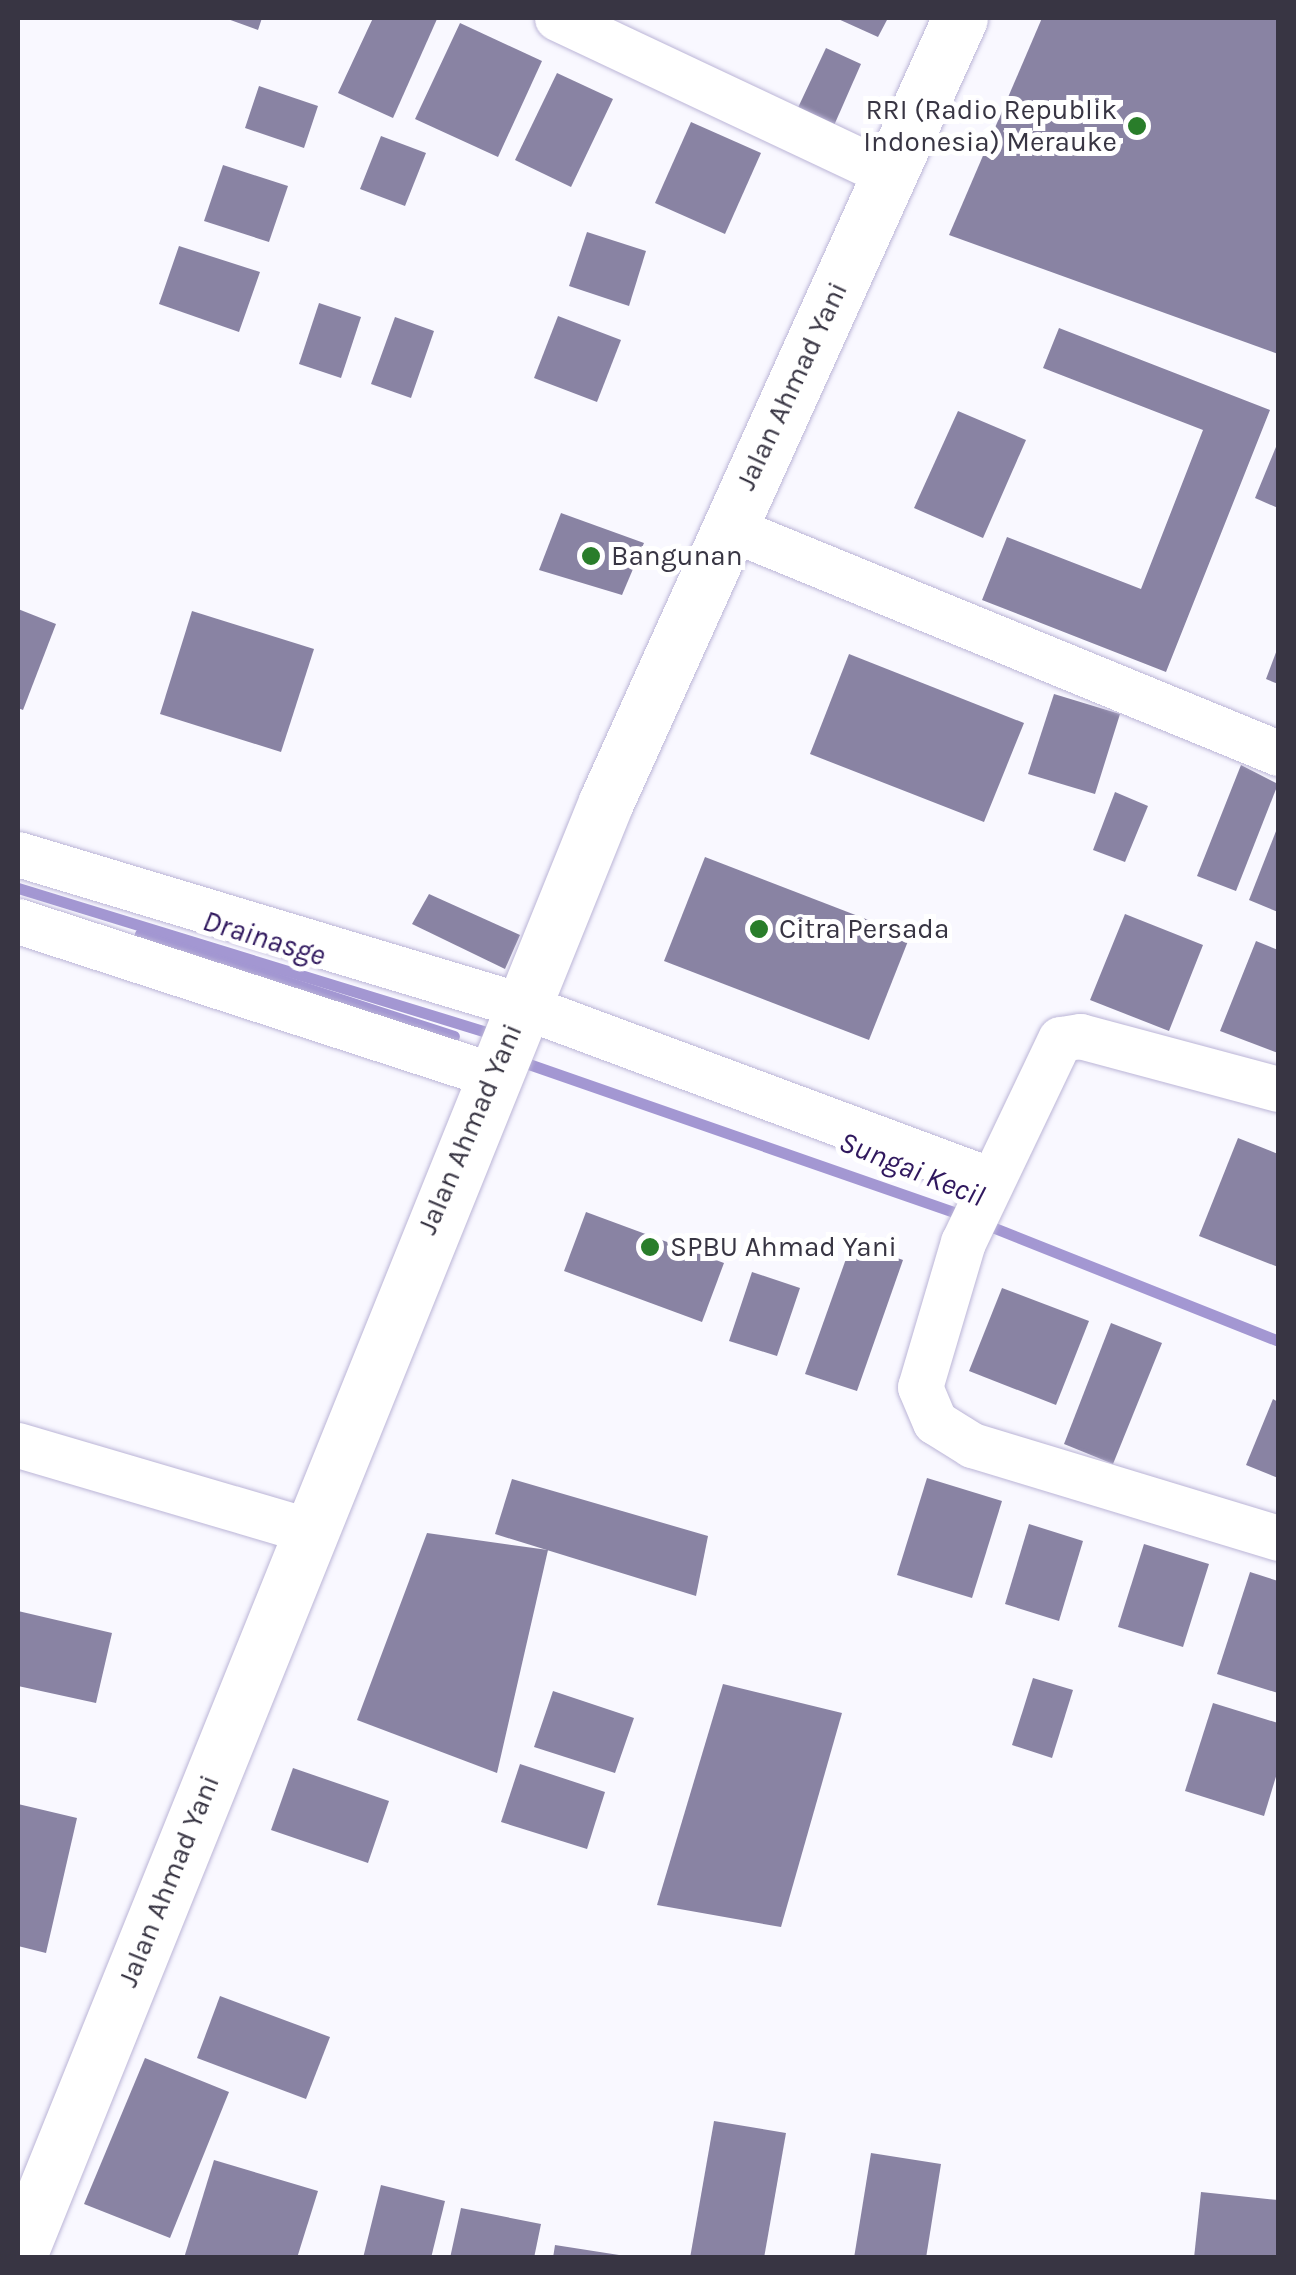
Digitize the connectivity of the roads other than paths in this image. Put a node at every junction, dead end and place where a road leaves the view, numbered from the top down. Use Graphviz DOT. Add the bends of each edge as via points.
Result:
graph roads {
  1 [pos="557,18"];
  2 [pos="960,18"];
  3 [pos="890,175"];
  4 [pos="727,528"];
  5 [pos="1278,753"];
  6 [pos="18,854"];
  7 [pos="18,920"];
  8 [pos="507,1040"];
  9 [pos="1278,1089"];
  10 [pos="987,1186"];
  11 [pos="18,1445"];
  12 [pos="310,1532"];
  13 [pos="1278,1538"];
  14 [pos="18,2258"];
  1 -- 3 [label="street"];
  2 -- 3 [label="highway, Jalan Ahmad Yani"];
  3 -- 4 [label="highway, Jalan Ahmad Yani"];
  4 -- 5 [label="street"];
  4 -- 8 [label="highway, Jalan Ahmad Yani"];
  6 -- 8 [label="street"];
  7 -- 8 [label="street"];
  8 -- 10 [label="street"];
  8 -- 12 [label="highway, Jalan Ahmad Yani"];
  9 -- 10 [label="street" via="1064,1037"];
  10 -- 13 [label="street" via="963,1242 920,1387 936,1422 972,1445"];
  11 -- 12 [label="street"];
  12 -- 14 [label="highway, Jalan Ahmad Yani"];
}
